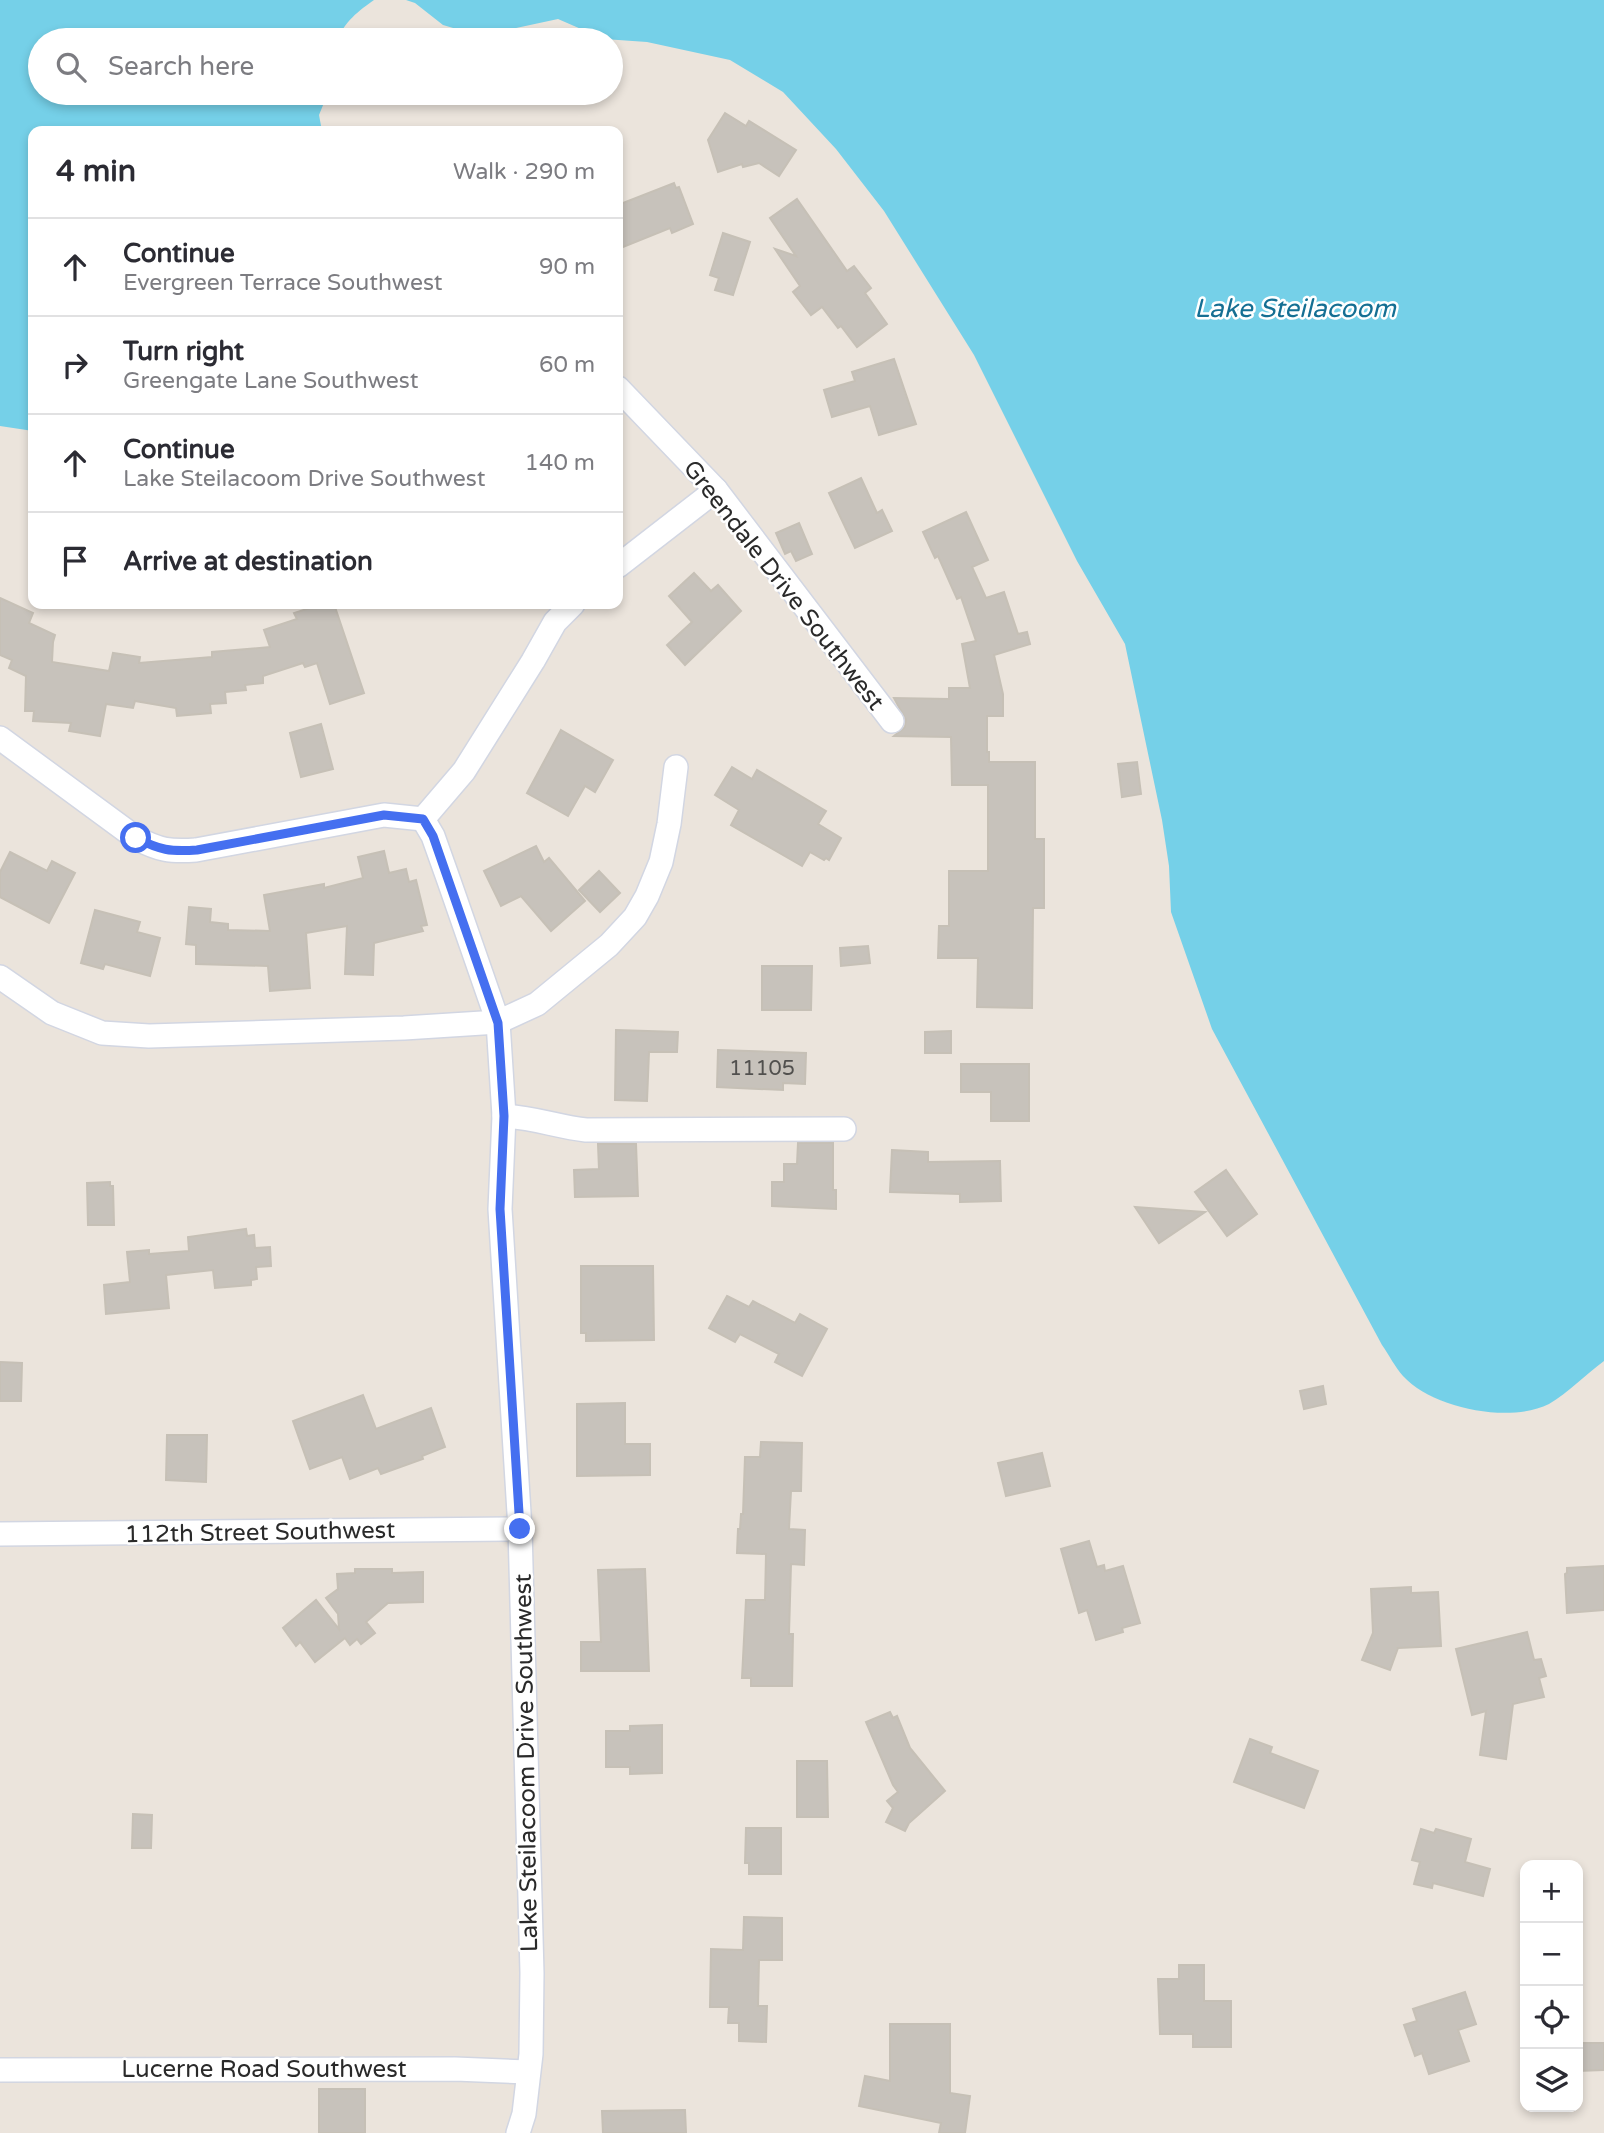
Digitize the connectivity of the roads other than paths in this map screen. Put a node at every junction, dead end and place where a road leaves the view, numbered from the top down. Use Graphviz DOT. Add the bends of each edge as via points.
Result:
graph roads {
  1 [pos="623,393"];
  2 [pos="716,490"];
  3 [pos="623,562"];
  4 [pos="568,609"];
  5 [pos="892,721"];
  6 [pos="0,738"];
  7 [pos="676,767"];
  8 [pos="423,819"];
  9 [pos="0,977"];
  10 [pos="498,1023"];
  11 [pos="504,1116"];
  12 [pos="844,1129"];
  13 [pos="520,1529"];
  14 [pos="0,1534"];
  15 [pos="0,2070"];
  16 [pos="527,2072"];
  17 [pos="518,2133"];
  1 -- 2 [label="street, Greendale Drive Southwest"];
  2 -- 3 [label="street"];
  2 -- 5 [label="street, Greendale Drive Southwest"];
  4 -- 8 [label="street" via="555,622 464,771"];
  6 -- 8 [label="street" via="136,838 172,852 384,815"];
  7 -- 10 [label="street" via="661,862 635,916 609,945 537,1004"];
  8 -- 10 [label="street, Lake Steilacoom Drive Southwest" via="433,836"];
  9 -- 10 [label="street" via="52,1013 102,1033 149,1036"];
  10 -- 11 [label="street, Lake Steilacoom Drive Southwest"];
  11 -- 12 [label="street" via="586,1130"];
  11 -- 13 [label="street, Lake Steilacoom Drive Southwest" via="500,1209"];
  13 -- 14 [label="street, 112th Street Southwest"];
  13 -- 16 [label="street, Lake Steilacoom Drive Southwest" via="531,1973"];
  15 -- 16 [label="street, Lucerne Road Southwest"];
  16 -- 17 [label="street, Lake Steilacoom Drive Southwest"];
}
